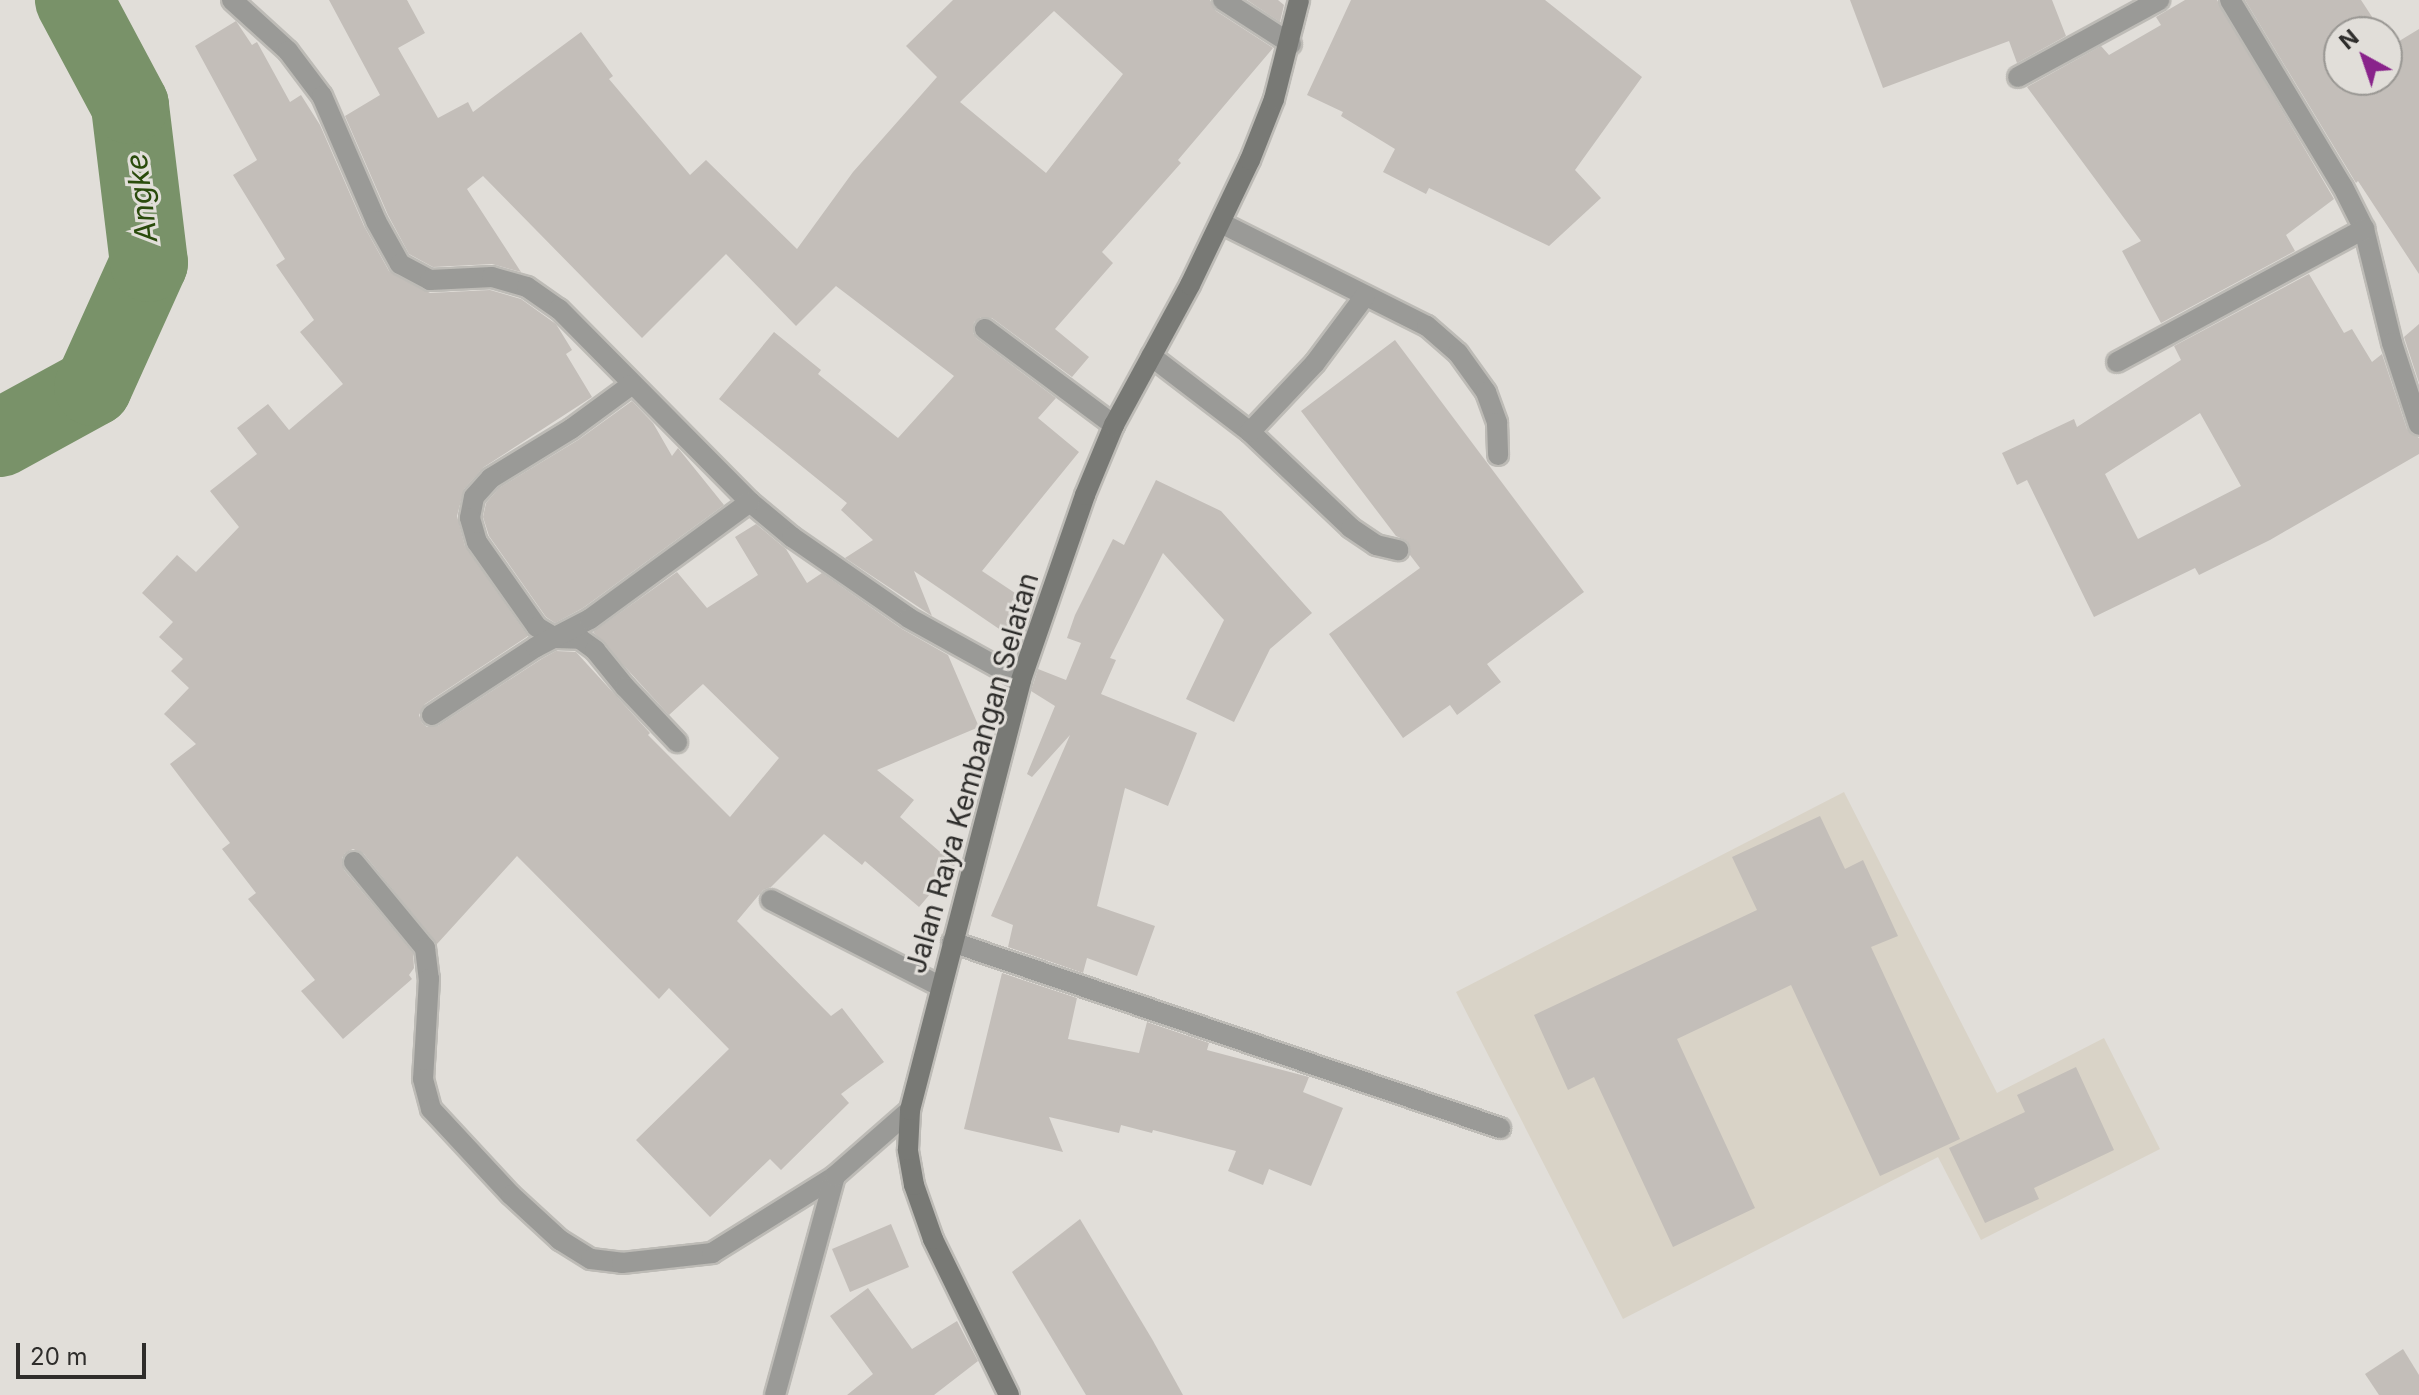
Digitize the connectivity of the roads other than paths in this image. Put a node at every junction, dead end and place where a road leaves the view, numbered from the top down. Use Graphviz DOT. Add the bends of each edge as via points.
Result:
graph roads {
  1 [pos="232,0"];
  2 [pos="1223,0"];
  3 [pos="1299,0"];
  4 [pos="2159,0"];
  5 [pos="2230,0"];
  6 [pos="1291,44"];
  7 [pos="2018,77"];
  8 [pos="1221,223"];
  9 [pos="2364,229"];
  10 [pos="1365,296"];
  11 [pos="985,329"];
  12 [pos="1151,356"];
  13 [pos="2117,362"];
  14 [pos="631,385"];
  15 [pos="1114,425"];
  16 [pos="2419,425"];
  17 [pos="1250,432"];
  18 [pos="1498,455"];
  19 [pos="750,502"];
  20 [pos="1398,550"];
  21 [pos="555,638"];
  22 [pos="1021,680"];
  23 [pos="432,715"];
  24 [pos="677,742"];
  25 [pos="354,862"];
  26 [pos="771,900"];
  27 [pos="952,942"];
  28 [pos="940,986"];
  29 [pos="910,1110"];
  30 [pos="1500,1128"];
  31 [pos="835,1176"];
  32 [pos="775,1395"];
  33 [pos="1009,1395"];
  1 -- 14 [label="street" via="288,51 322,96 400,264 430,280 492,277 527,287 559,309"];
  2 -- 6 [label="street"];
  3 -- 6 [label="main road, Jalan Raya Kembangan Selatan"];
  4 -- 7 [label="street"];
  5 -- 9 [label="street"];
  6 -- 8 [label="main road, Jalan Raya Kembangan Selatan" via="1274,99"];
  8 -- 10 [label="street"];
  8 -- 12 [label="main road, Jalan Raya Kembangan Selatan"];
  9 -- 13 [label="street"];
  9 -- 16 [label="street"];
  10 -- 17 [label="street" via="1315,363"];
  10 -- 18 [label="street" via="1427,326 1458,353 1486,392 1497,423"];
  11 -- 15 [label="street"];
  12 -- 15 [label="main road, Jalan Raya Kembangan Selatan"];
  12 -- 17 [label="street"];
  14 -- 19 [label="street"];
  14 -- 21 [label="street" via="491,478 474,497 470,518 477,542 537,627"];
  15 -- 22 [label="main road, Jalan Raya Kembangan Selatan"];
  17 -- 20 [label="street" via="1351,528 1376,545"];
  19 -- 21 [label="street" via="590,619"];
  19 -- 22 [label="street" via="909,618"];
  21 -- 23 [label="street"];
  21 -- 24 [label="street" via="580,639 595,650"];
  22 -- 27 [label="main road, Jalan Raya Kembangan Selatan"];
  25 -- 31 [label="street" via="425,948 429,962 423,1079 431,1109 560,1240 591,1259 622,1263 712,1253"];
  26 -- 28 [label="street"];
  27 -- 28 [label="main road, Jalan Raya Kembangan Selatan"];
  27 -- 30 [label="street"];
  28 -- 29 [label="main road, Jalan Raya Kembangan Selatan"];
  29 -- 31 [label="street"];
  29 -- 33 [label="main road, Jalan Raya Kembangan Selatan" via="908,1150 914,1185 933,1239"];
  31 -- 32 [label="street"];
}
